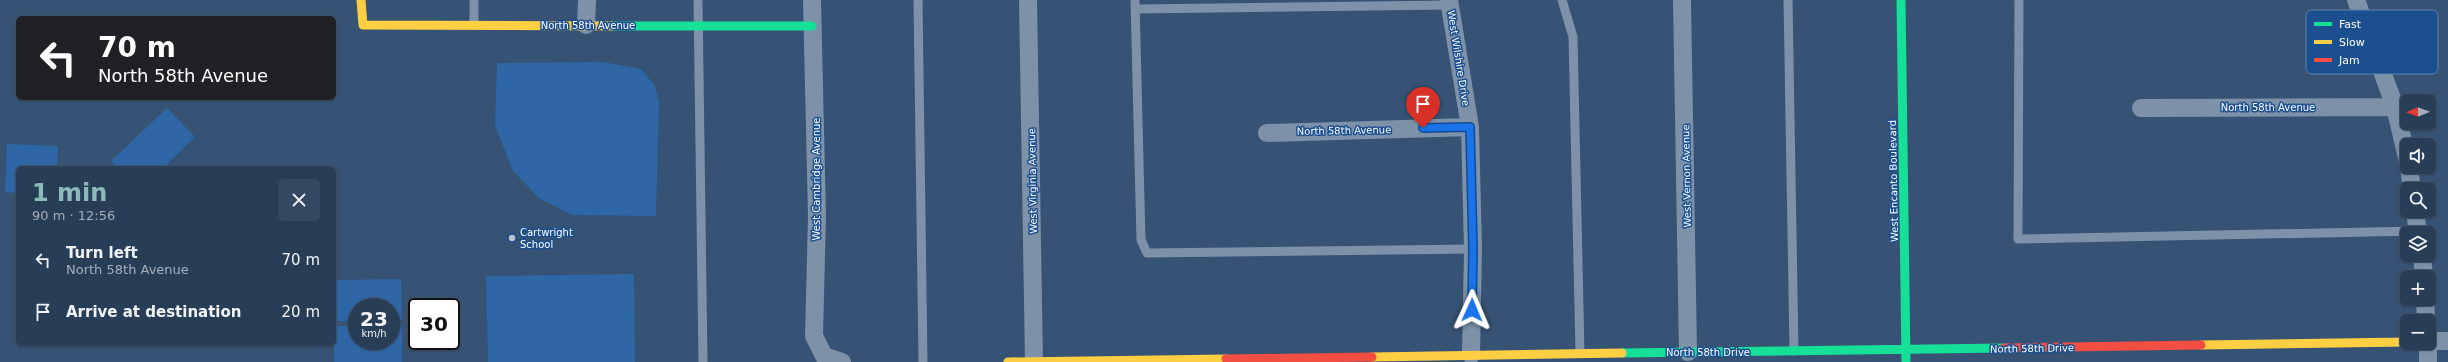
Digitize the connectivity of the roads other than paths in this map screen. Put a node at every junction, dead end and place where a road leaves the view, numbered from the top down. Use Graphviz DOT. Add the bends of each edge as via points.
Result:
graph roads {
  1 [pos="361,0"];
  2 [pos="474,0"];
  3 [pos="587,0"];
  4 [pos="698,0"];
  5 [pos="812,0"];
  6 [pos="918,0"];
  7 [pos="1028,0"];
  8 [pos="1562,0"];
  9 [pos="1682,0"];
  10 [pos="1788,0"];
  11 [pos="1901,0"];
  12 [pos="2019,0"];
  13 [pos="2356,0"];
  14 [pos="1450,3"];
  15 [pos="1136,5"];
  16 [pos="2360,10"];
  17 [pos="474,24"];
  18 [pos="586,26"];
  19 [pos="699,26"];
  20 [pos="812,26"];
  21 [pos="2383,74"];
  22 [pos="2395,107"];
  23 [pos="2141,108"];
  24 [pos="1470,127"];
  25 [pos="1267,132"];
  26 [pos="2402,138"];
  27 [pos="2400,232"];
  28 [pos="1473,249"];
  29 [pos="2448,341"];
  30 [pos="2400,342"];
  31 [pos="2436,342"];
  32 [pos="1906,350"];
  33 [pos="2428,350"];
  34 [pos="1794,351"];
  35 [pos="1580,352"];
  36 [pos="1688,352"];
  37 [pos="1471,355"];
  38 [pos="703,362"];
  39 [pos="842,362"];
  40 [pos="923,362"];
  41 [pos="1008,362"];
  42 [pos="1034,362"];
  43 [pos="1906,362"];
  44 [pos="2428,362"];
  1 -- 17 [label="street, North 58th Avenue" via="363,25"];
  2 -- 17 [label="lane"];
  3 -- 18 [label="street"];
  4 -- 19 [label="lane"];
  5 -- 20 [label="street, West Cambridge Avenue"];
  6 -- 40 [label="lane"];
  7 -- 42 [label="street, West Virginia Avenue"];
  8 -- 35 [label="lane" via="1572,37"];
  9 -- 36 [label="street, West Vernon Avenue"];
  10 -- 34 [label="lane"];
  11 -- 32 [label="street, West Encanto Boulevard"];
  12 -- 27 [label="lane" via="2018,239"];
  13 -- 16 [label="street"];
  14 -- 15 [label="lane"];
  14 -- 24 [label="street, West Wilshire Drive"];
  15 -- 28 [label="lane" via="1140,240 1147,253"];
  17 -- 18 [label="street, North 58th Avenue"];
  18 -- 19 [label="street, North 58th Avenue"];
  19 -- 20 [label="street, North 58th Avenue"];
  19 -- 38 [label="lane"];
  20 -- 39 [label="street, West Cambridge Avenue" via="817,216 814,336 824,356"];
  21 -- 22 [label="street"];
  22 -- 23 [label="street, North 58th Avenue"];
  22 -- 26 [label="street"];
  24 -- 25 [label="street, North 58th Avenue"];
  24 -- 28 [label="street, West Wilshire Drive"];
  28 -- 37 [label="street, West Wilshire Drive"];
  29 -- 31 [label="street"];
  30 -- 32 [label="street, North 58th Drive"];
  32 -- 34 [label="street, North 58th Drive"];
  32 -- 43 [label="street, West Encanto Boulevard"];
  33 -- 44 [label="street"];
  34 -- 36 [label="street, North 58th Drive"];
  35 -- 36 [label="street, North 58th Drive"];
  35 -- 37 [label="street, North 58th Drive"];
  37 -- 42 [label="street, North 58th Drive"];
  41 -- 42 [label="street, North 58th Drive"];
}
